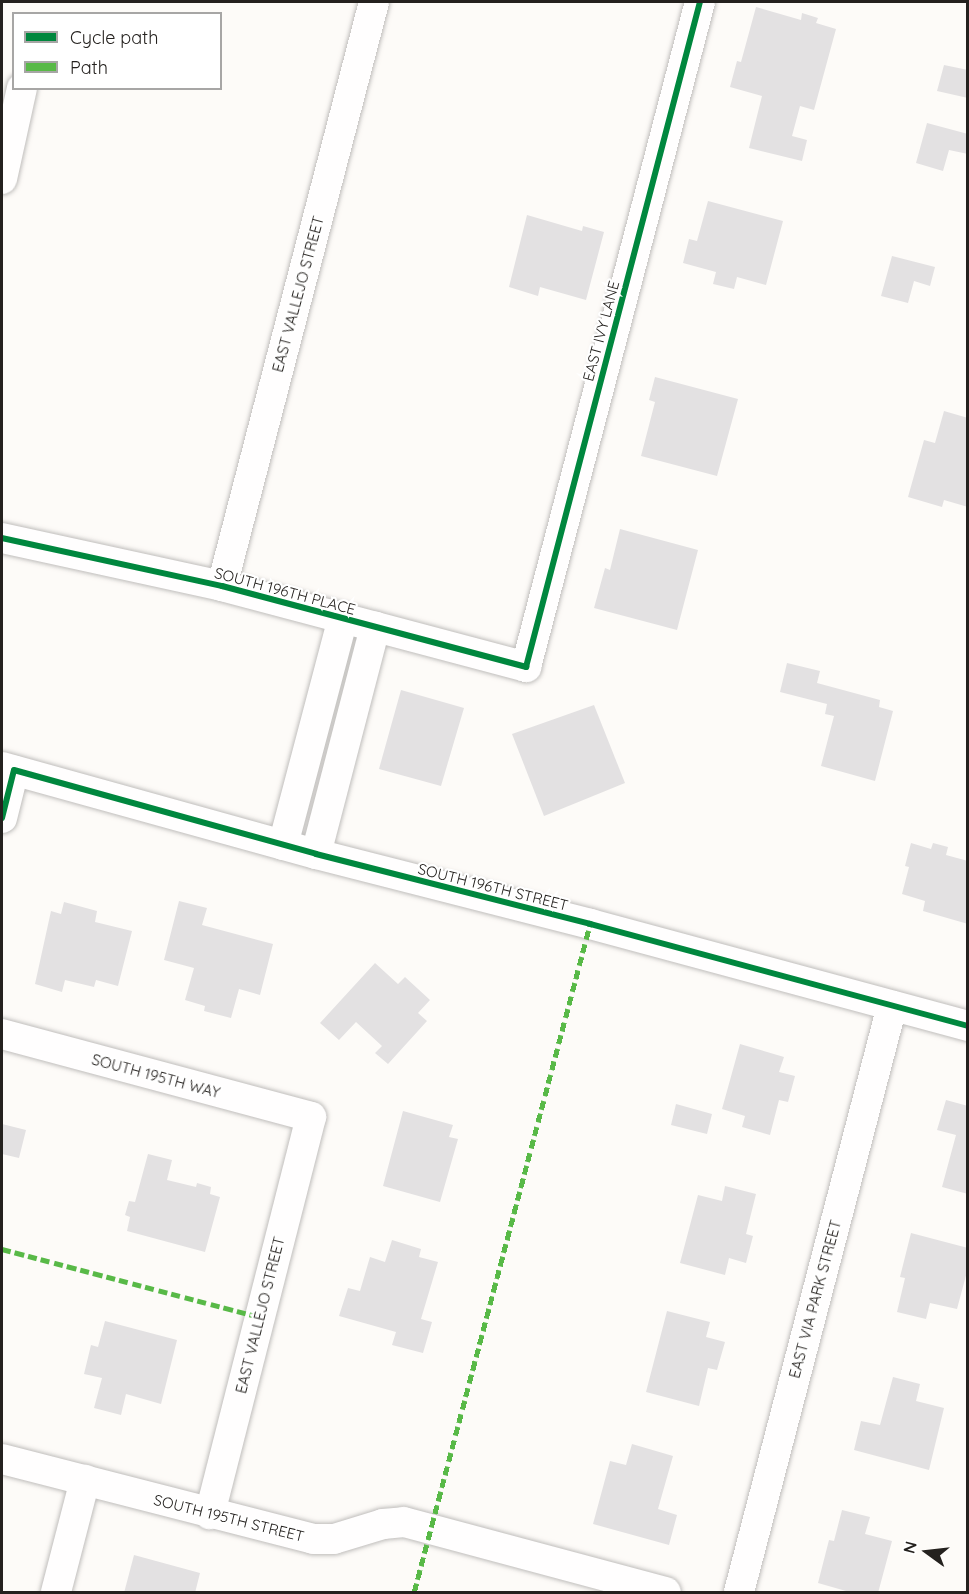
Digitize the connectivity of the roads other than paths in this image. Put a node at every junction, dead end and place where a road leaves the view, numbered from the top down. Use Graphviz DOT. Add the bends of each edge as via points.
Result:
graph roads {
  1 [pos="374,2"];
  2 [pos="700,2"];
  3 [pos="22,90"];
  4 [pos="2,179"];
  5 [pos="2,538"];
  6 [pos="222,586"];
  7 [pos="343,618"];
  8 [pos="375,627"];
  9 [pos="526,667"];
  10 [pos="325,685"];
  11 [pos="358,695"];
  12 [pos="8,768"];
  13 [pos="2,818"];
  14 [pos="283,845"];
  15 [pos="316,854"];
  16 [pos="892,1006"];
  17 [pos="968,1026"];
  18 [pos="2,1034"];
  19 [pos="311,1117"];
  20 [pos="2,1459"];
  21 [pos="85,1480"];
  22 [pos="210,1514"];
  23 [pos="56,1593"];
  24 [pos="666,1593"];
  25 [pos="739,1593"];
  1 -- 6 [label="street, EAST VALLEJO STREET"];
  2 -- 9 [label="street, EAST IVY LANE"];
  3 -- 4 [label="street"];
  5 -- 6 [label="street, SOUTH 196TH PLACE"];
  6 -- 7 [label="street, SOUTH 196TH PLACE"];
  7 -- 8 [label="street, SOUTH 196TH PLACE"];
  7 -- 10 [label="street"];
  8 -- 9 [label="street, SOUTH 196TH PLACE"];
  8 -- 11 [label="street"];
  10 -- 11 [label="street"];
  10 -- 14 [label="street"];
  11 -- 15 [label="street"];
  12 -- 13 [label="street"];
  12 -- 14 [label="street, SOUTH 196TH STREET"];
  14 -- 15 [label="street, SOUTH 196TH STREET"];
  15 -- 16 [label="street, SOUTH 196TH STREET"];
  16 -- 17 [label="street, SOUTH 196TH STREET"];
  16 -- 25 [label="street, EAST VIA PARK STREET"];
  18 -- 19 [label="street, SOUTH 195TH WAY"];
  19 -- 22 [label="street, EAST VALLEJO STREET"];
  20 -- 21 [label="street, SOUTH 195TH STREET"];
  21 -- 22 [label="street, SOUTH 195TH STREET"];
  21 -- 23 [label="street"];
  22 -- 24 [label="street, SOUTH 195TH STREET" via="313,1539 334,1539 383,1524 404,1522"];
}
